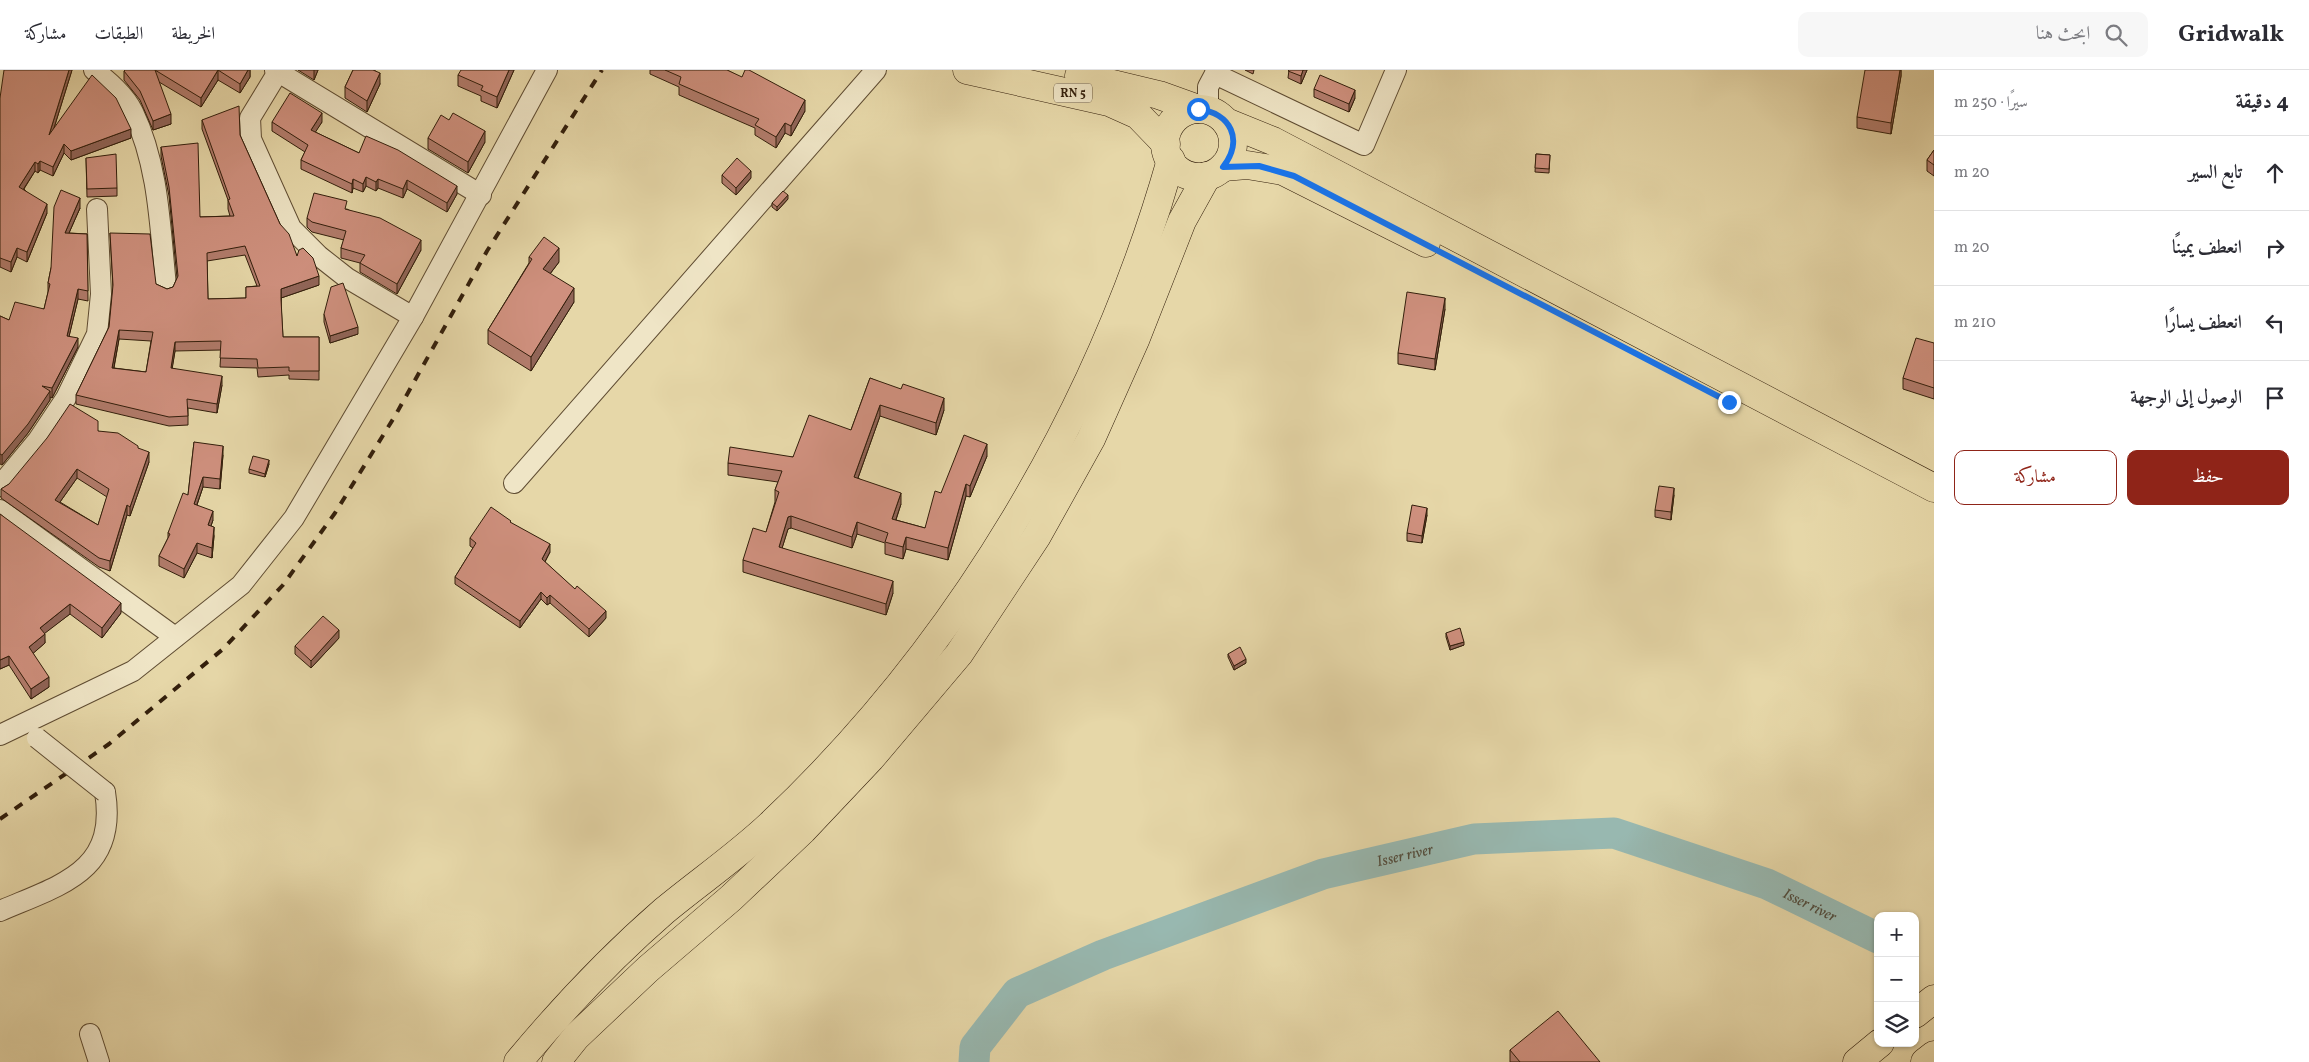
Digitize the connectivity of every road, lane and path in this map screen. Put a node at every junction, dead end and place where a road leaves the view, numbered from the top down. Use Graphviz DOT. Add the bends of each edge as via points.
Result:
graph roads {
  1 [pos="94,70"];
  2 [pos="547,70"];
  3 [pos="876,70"];
  4 [pos="967,70"];
  5 [pos="1053,70"];
  6 [pos="1396,70"];
  7 [pos="277,71"];
  8 [pos="1216,72"];
  9 [pos="1108,102"];
  10 [pos="1211,114"];
  11 [pos="1168,152"];
  12 [pos="1215,171"];
  13 [pos="1294,176"];
  14 [pos="481,195"];
  15 [pos="97,209"];
  16 [pos="1156,209"];
  17 [pos="1182,221"];
  18 [pos="166,286"];
  19 [pos="413,317"];
  20 [pos="514,483"];
  21 [pos="0,486"];
  22 [pos="1934,488"];
  23 [pos="1934,505"];
  24 [pos="0,510"];
  25 [pos="175,637"];
  26 [pos="22,724"];
  27 [pos="0,735"];
  28 [pos="0,911"];
  29 [pos="1934,999"];
  30 [pos="1919,1011"];
  31 [pos="90,1034"];
  32 [pos="1875,1047"];
  33 [pos="1934,1055"];
  34 [pos="100,1062"];
  35 [pos="518,1062"];
  36 [pos="556,1062"];
  37 [pos="1857,1062"];
  38 [pos="1925,1062"];
  1 -- 18 [label="street" via="110,82 133,110 149,153"];
  2 -- 14 [label="street"];
  3 -- 20 [label="street"];
  4 -- 9 [label="main road, RN 5"];
  5 -- 10 [label="main road, RN 5" via="1175,99"];
  6 -- 8 [label="street" via="1364,145"];
  7 -- 14 [label="street"];
  7 -- 19 [label="street" via="250,118 251,139 291,228 318,256 347,278"];
  8 -- 10 [label="street" via="1208,87"];
  9 -- 11 [label="main road, RN 5" via="1138,115"];
  9 -- 16 [label="main road" via="1131,123 1145,142 1152,163"];
  10 -- 11 [label="main road" via="1178,116 1169,129"];
  10 -- 12 [label="main road" via="1232,135 1233,150"];
  10 -- 22 [label="main road, RN 5" via="1273,141"];
  11 -- 12 [label="main road" via="1183,172 1190,175"];
  11 -- 16 [label="main road"];
  12 -- 13 [label="main road" via="1259,166"];
  12 -- 17 [label="main road"];
  13 -- 17 [label="main road" via="1263,174 1239,178 1217,188 1197,203"];
  13 -- 23 [label="main road" via="1912,498"];
  14 -- 19 [label="street"];
  15 -- 21 [label="street" via="100,294 97,334 66,398 38,440"];
  16 -- 35 [label="main road" via="1096,366 1033,490 969,593 904,679 836,756 769,825 662,913 573,998"];
  17 -- 36 [label="main road" via="1136,338 1091,439 1037,536 959,654 871,758 803,830 731,898 648,969 576,1037"];
  19 -- 25 [label="street" via="294,518 241,585"];
  24 -- 25 [label="street"];
  25 -- 26 [label="street" via="134,670"];
  26 -- 27 [label="street"];
  26 -- 28 [label="street, bridge" via="105,792 108,810 106,832 94,859 68,882"];
  29 -- 30 [label="main road"];
  31 -- 34 [label="street"];
  32 -- 37 [label="main road"];
  33 -- 38 [label="main road"];
}
